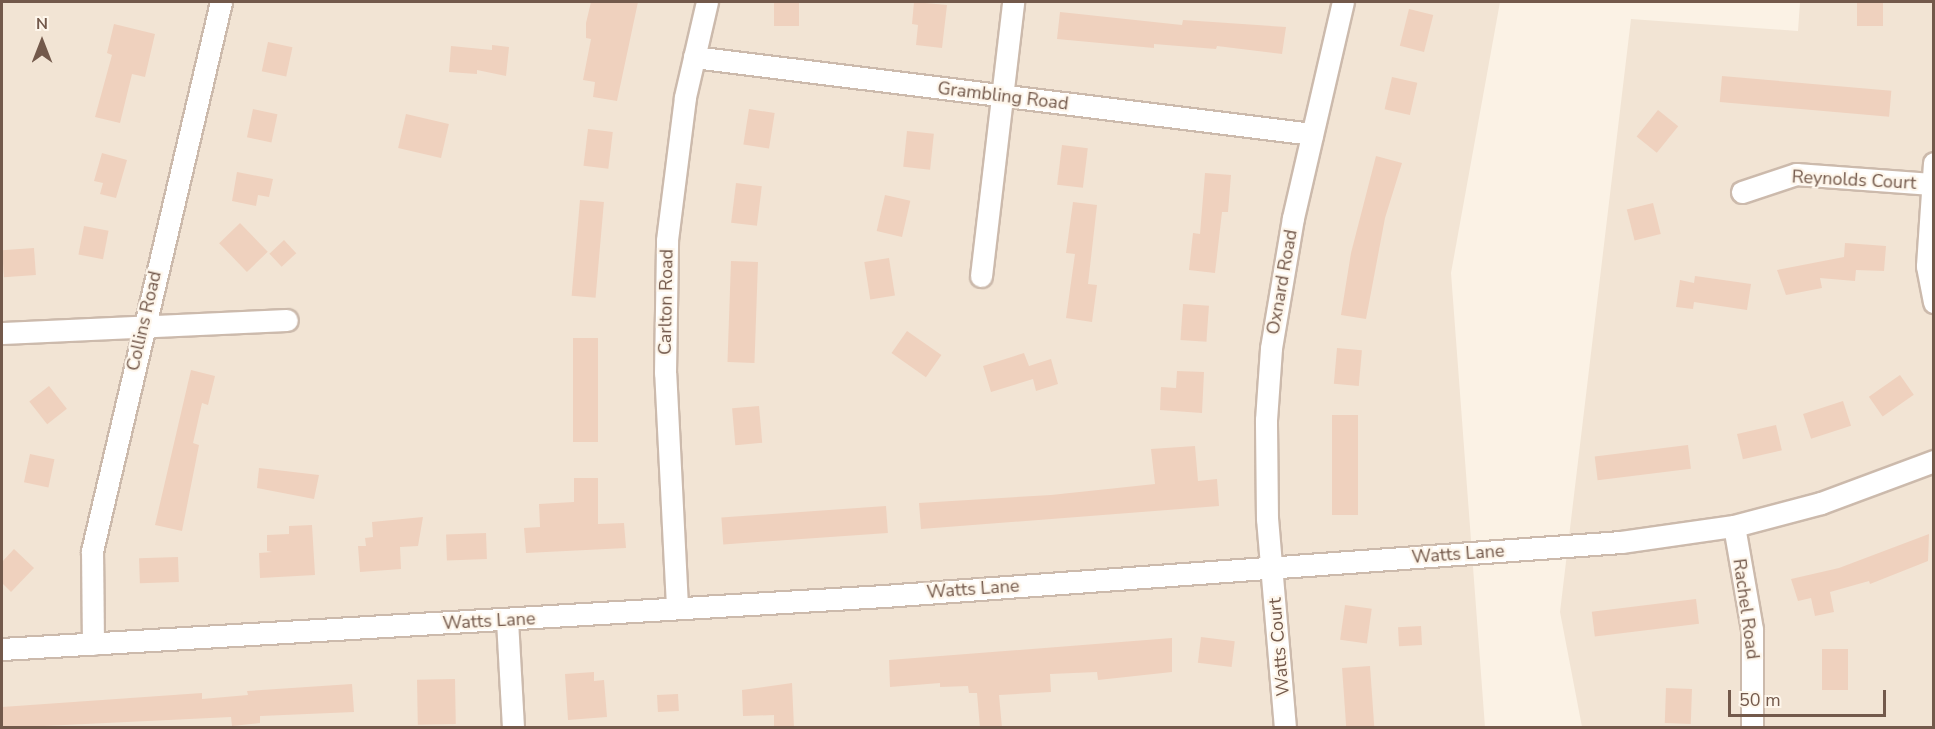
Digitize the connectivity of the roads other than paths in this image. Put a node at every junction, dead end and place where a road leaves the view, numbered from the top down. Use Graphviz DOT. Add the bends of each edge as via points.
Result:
graph roads {
  1 [pos="221,2"];
  2 [pos="707,2"];
  3 [pos="1013,2"];
  4 [pos="1343,2"];
  5 [pos="694,57"];
  6 [pos="1002,96"];
  7 [pos="1312,134"];
  8 [pos="1933,174"];
  9 [pos="1742,192"];
  10 [pos="981,276"];
  11 [pos="1934,302"];
  12 [pos="287,320"];
  13 [pos="143,325"];
  14 [pos="2,333"];
  15 [pos="1934,461"];
  16 [pos="1734,526"];
  17 [pos="1272,567"];
  18 [pos="677,606"];
  19 [pos="507,620"];
  20 [pos="93,644"];
  21 [pos="2,649"];
  22 [pos="513,728"];
  23 [pos="1286,728"];
  24 [pos="1752,728"];
  1 -- 13 [label="street, Collins Road"];
  2 -- 5 [label="street, Carlton Road"];
  3 -- 6 [label="street"];
  4 -- 7 [label="street, Oxnard Road"];
  5 -- 6 [label="street, Grambling Road"];
  5 -- 18 [label="street, Carlton Road" via="679,137 664,297"];
  6 -- 7 [label="street, Grambling Road"];
  6 -- 10 [label="street"];
  7 -- 17 [label="street, Oxnard Road" via="1271,348 1266,420"];
  8 -- 9 [label="street, Reynolds Court" via="1796,174"];
  8 -- 11 [label="street" via="1927,267"];
  12 -- 13 [label="street"];
  13 -- 14 [label="street"];
  13 -- 20 [label="street, Collins Road" via="92,551"];
  15 -- 16 [label="street, Watts Lane" via="1821,503"];
  16 -- 17 [label="street, Watts Lane" via="1622,542"];
  16 -- 24 [label="street, Rachel Road" via="1752,629"];
  17 -- 18 [label="street, Watts Lane" via="896,595"];
  17 -- 23 [label="street, Watts Court"];
  18 -- 19 [label="street, Watts Lane"];
  19 -- 20 [label="street, Watts Lane"];
  19 -- 22 [label="street"];
  20 -- 21 [label="street, Watts Lane"];
}
